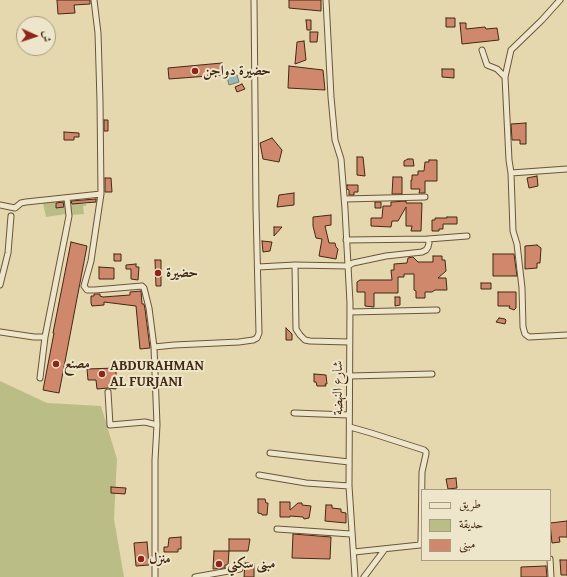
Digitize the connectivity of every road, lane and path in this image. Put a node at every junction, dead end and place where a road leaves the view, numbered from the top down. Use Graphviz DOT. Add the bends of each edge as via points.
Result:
graph roads {
  1 [pos="94,0"];
  2 [pos="254,0"];
  3 [pos="326,0"];
  4 [pos="560,0"];
  5 [pos="482,50"];
  6 [pos="505,77"];
  7 [pos="567,169"];
  8 [pos="511,173"];
  9 [pos="101,194"];
  10 [pos="425,197"];
  11 [pos="67,198"];
  12 [pos="345,199"];
  13 [pos="0,205"];
  14 [pos="11,216"];
  15 [pos="467,236"];
  16 [pos="428,239"];
  17 [pos="346,240"];
  18 [pos="295,266"];
  19 [pos="348,266"];
  20 [pos="258,267"];
  21 [pos="0,285"];
  22 [pos="437,310"];
  23 [pos="350,312"];
  24 [pos="0,332"];
  25 [pos="567,335"];
  26 [pos="45,337"];
  27 [pos="349,342"];
  28 [pos="154,348"];
  29 [pos="432,374"];
  30 [pos="350,376"];
  31 [pos="40,378"];
  32 [pos="108,392"];
  33 [pos="294,413"];
  34 [pos="349,415"];
  35 [pos="157,425"];
  36 [pos="350,427"];
  37 [pos="270,453"];
  38 [pos="349,462"];
  39 [pos="259,475"];
  40 [pos="349,486"];
  41 [pos="422,489"];
  42 [pos="277,529"];
  43 [pos="352,534"];
  44 [pos="421,543"];
  45 [pos="385,549"];
  46 [pos="354,552"];
  47 [pos="550,561"];
  48 [pos="240,568"];
  49 [pos="155,577"];
  50 [pos="195,577"];
  51 [pos="355,577"];
  52 [pos="364,577"];
  53 [pos="551,577"];
  1 -- 9 [label="street" via="98,33"];
  2 -- 20 [label="street"];
  3 -- 12 [label="street, شارع النهضة" via="335,140 341,159"];
  4 -- 6 [label="street" via="511,50"];
  5 -- 6 [label="street" via="487,65 497,69"];
  6 -- 8 [label="street"];
  7 -- 8 [label="street"];
  8 -- 25 [label="street" via="513,231 517,244 525,334 529,337"];
  9 -- 11 [label="street"];
  9 -- 28 [label="street" via="84,286 87,290 142,286 149,308"];
  10 -- 12 [label="street"];
  11 -- 13 [label="street" via="26,202 15,208"];
  11 -- 26 [label="street" via="69,216"];
  12 -- 17 [label="street, شارع النهضة"];
  14 -- 21 [label="street" via="8,253"];
  15 -- 16 [label="street"];
  16 -- 17 [label="street"];
  16 -- 19 [label="street" via="428,247 422,252 386,256"];
  17 -- 19 [label="street, شارع النهضة"];
  18 -- 19 [label="street"];
  18 -- 20 [label="street"];
  18 -- 27 [label="street" via="296,329 300,335 310,341"];
  19 -- 23 [label="street, شارع النهضة"];
  20 -- 28 [label="street" via="260,328 257,338 239,342"];
  22 -- 23 [label="street"];
  23 -- 27 [label="street, شارع النهضة"];
  24 -- 26 [label="street" via="34,338"];
  26 -- 31 [label="street"];
  27 -- 30 [label="street, شارع النهضة"];
  28 -- 35 [label="street"];
  29 -- 30 [label="street"];
  30 -- 34 [label="street, شارع النهضة"];
  32 -- 35 [label="street" via="110,425 145,422"];
  33 -- 34 [label="street"];
  34 -- 36 [label="street, شارع النهضة"];
  35 -- 49 [label="street"];
  36 -- 38 [label="street, شارع النهضة"];
  36 -- 41 [label="street" via="426,452"];
  37 -- 38 [label="street"];
  38 -- 40 [label="street, شارع النهضة"];
  39 -- 40 [label="street" via="306,483"];
  40 -- 43 [label="street, شارع النهضة"];
  42 -- 43 [label="street"];
  43 -- 46 [label="street, شارع النهضة"];
  44 -- 45 [label="street" via="416,546"];
  45 -- 46 [label="street"];
  45 -- 52 [label="street"];
  46 -- 51 [label="street, شارع النهضة"];
  47 -- 53 [label="street"];
  48 -- 50 [label="street"];
}
